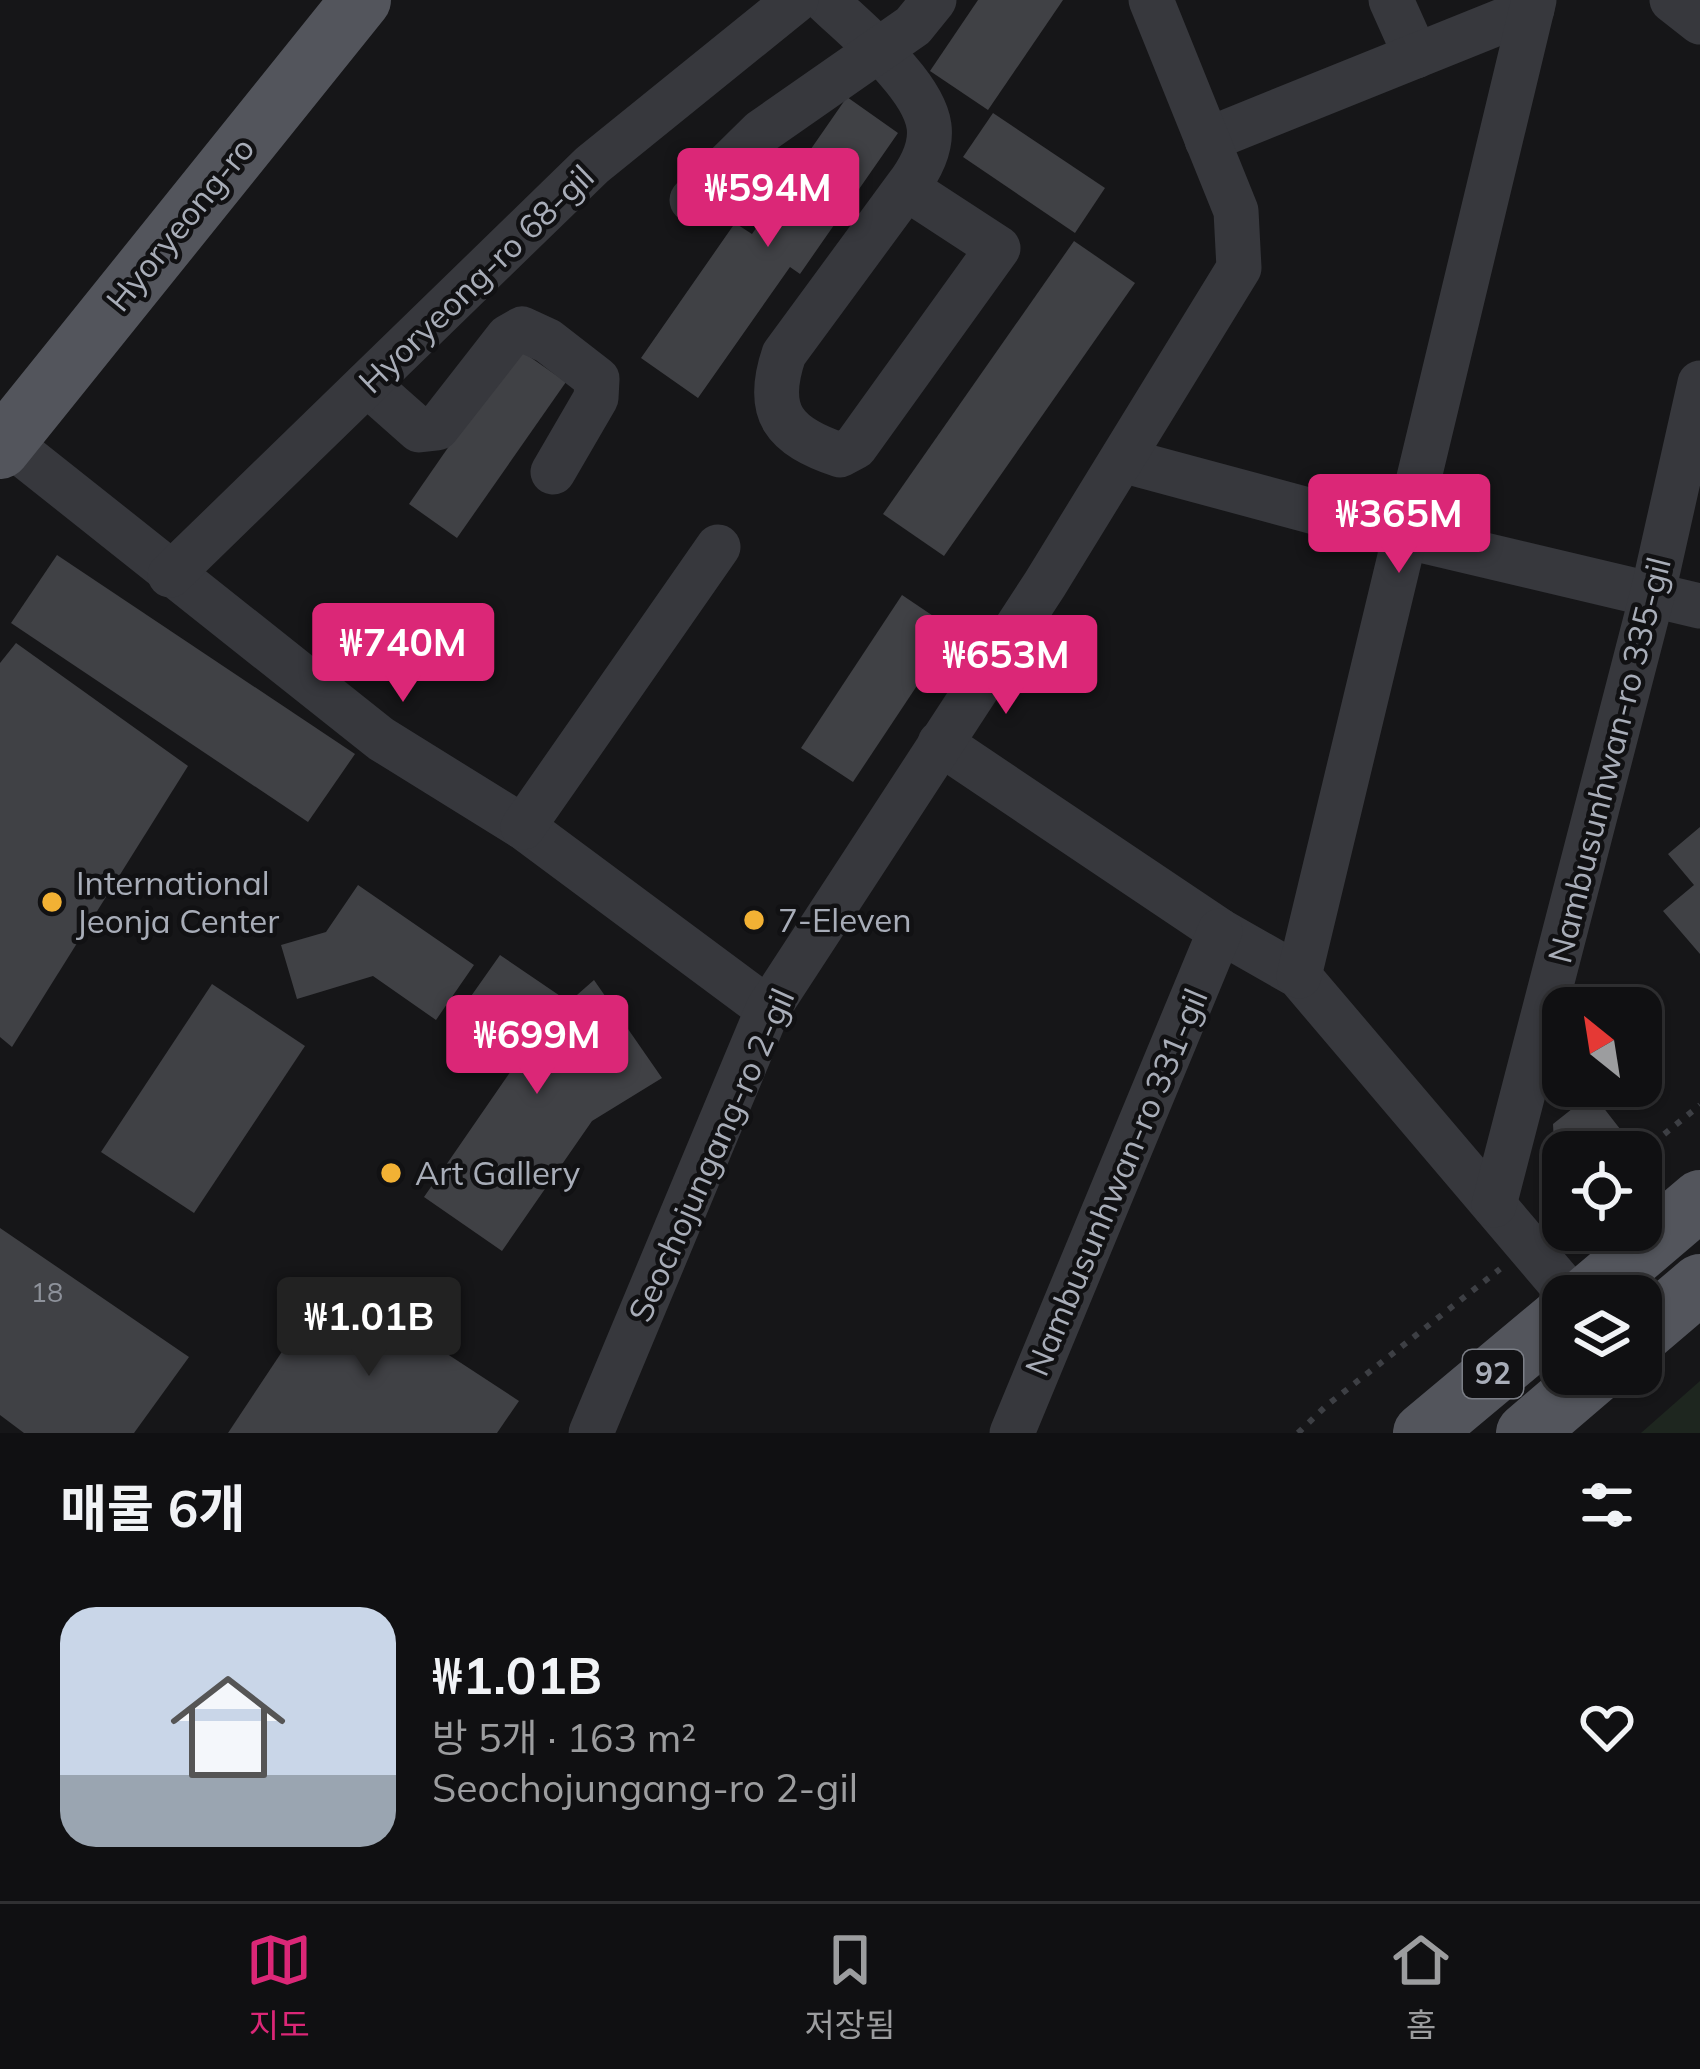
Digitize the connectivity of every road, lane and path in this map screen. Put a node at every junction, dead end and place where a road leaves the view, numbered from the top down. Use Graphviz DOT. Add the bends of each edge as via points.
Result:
graph roads {
  1 [pos="361,0"];
  2 [pos="796,0"];
  3 [pos="825,0"];
  4 [pos="934,0"];
  5 [pos="1151,0"];
  6 [pos="1391,0"];
  7 [pos="1672,0"];
  8 [pos="1533,5"];
  9 [pos="1700,22"];
  10 [pos="876,49"];
  11 [pos="1416,56"];
  12 [pos="1207,140"];
  13 [pos="906,188"];
  14 [pos="692,200"];
  15 [pos="1700,383"];
  16 [pos="367,384"];
  17 [pos="1695,432"];
  18 [pos="3,445"];
  19 [pos="1122,460"];
  20 [pos="554,472"];
  21 [pos="1404,536"];
  22 [pos="718,548"];
  23 [pos="170,575"];
  24 [pos="1653,592"];
  25 [pos="1700,606"];
  26 [pos="940,743"];
  27 [pos="523,827"];
  28 [pos="1220,931"];
  29 [pos="1299,976"];
  30 [pos="768,1009"];
  31 [pos="1700,1105"];
  32 [pos="1662,1136"];
  33 [pos="1700,1200"];
  34 [pos="1494,1205"];
  35 [pos="1528,1246"];
  36 [pos="1553,1275"];
  37 [pos="1611,1275"];
  38 [pos="1700,1283"];
  39 [pos="1662,1316"];
  40 [pos="1542,1334"];
  41 [pos="1570,1395"];
  42 [pos="591,1433"];
  43 [pos="1012,1433"];
  44 [pos="1298,1433"];
  45 [pos="1423,1433"];
  46 [pos="1526,1433"];
  1 -- 18 [label="main road, Hyoryeong-ro"];
  2 -- 16 [label="street, Hyoryeong-ro 68-gil" via="592,165"];
  3 -- 10 [label="street"];
  4 -- 10 [label="street" via="913,26"];
  5 -- 12 [label="street, Seochojungang-ro 2-gil"];
  6 -- 11 [label="street"];
  7 -- 9 [label="street"];
  8 -- 11 [label="street"];
  8 -- 21 [label="street"];
  10 -- 13 [label="street" via="923,106 931,130 921,169"];
  10 -- 14 [label="street" via="761,132"];
  11 -- 12 [label="street"];
  12 -- 19 [label="street, Seochojungang-ro 2-gil" via="1235,211 1239,268"];
  13 -- 13 [label="street" via="784,354 773,386 776,408 794,432 841,455 855,447 998,248"];
  15 -- 17 [label="street, Nambusunhwan-ro 335-gil"];
  16 -- 20 [label="street" via="419,430 437,428 508,337 521,329 535,335 597,379 596,398"];
  16 -- 23 [label="street, Hyoryeong-ro 68-gil"];
  17 -- 24 [label="street, Nambusunhwan-ro 335-gil"];
  18 -- 23 [label="street"];
  19 -- 21 [label="street"];
  19 -- 26 [label="street, Seochojungang-ro 2-gil"];
  21 -- 24 [label="street"];
  21 -- 29 [label="street"];
  22 -- 27 [label="street"];
  23 -- 27 [label="street" via="381,739"];
  24 -- 25 [label="street"];
  24 -- 34 [label="street, Nambusunhwan-ro 335-gil"];
  26 -- 28 [label="street"];
  26 -- 30 [label="street, Seochojungang-ro 2-gil"];
  27 -- 30 [label="street"];
  28 -- 29 [label="street"];
  28 -- 43 [label="street, Nambusunhwan-ro 331-gil"];
  29 -- 34 [label="street"];
  30 -- 42 [label="street, Seochojungang-ro 2-gil"];
  31 -- 32 [label="path"];
  33 -- 37 [label="main road"];
  34 -- 35 [label="street"];
  35 -- 36 [label="street"];
  35 -- 44 [label="path"];
  38 -- 39 [label="main road"];
  40 -- 45 [label="main road, 92"];
  41 -- 46 [label="main road, 92"];
}
